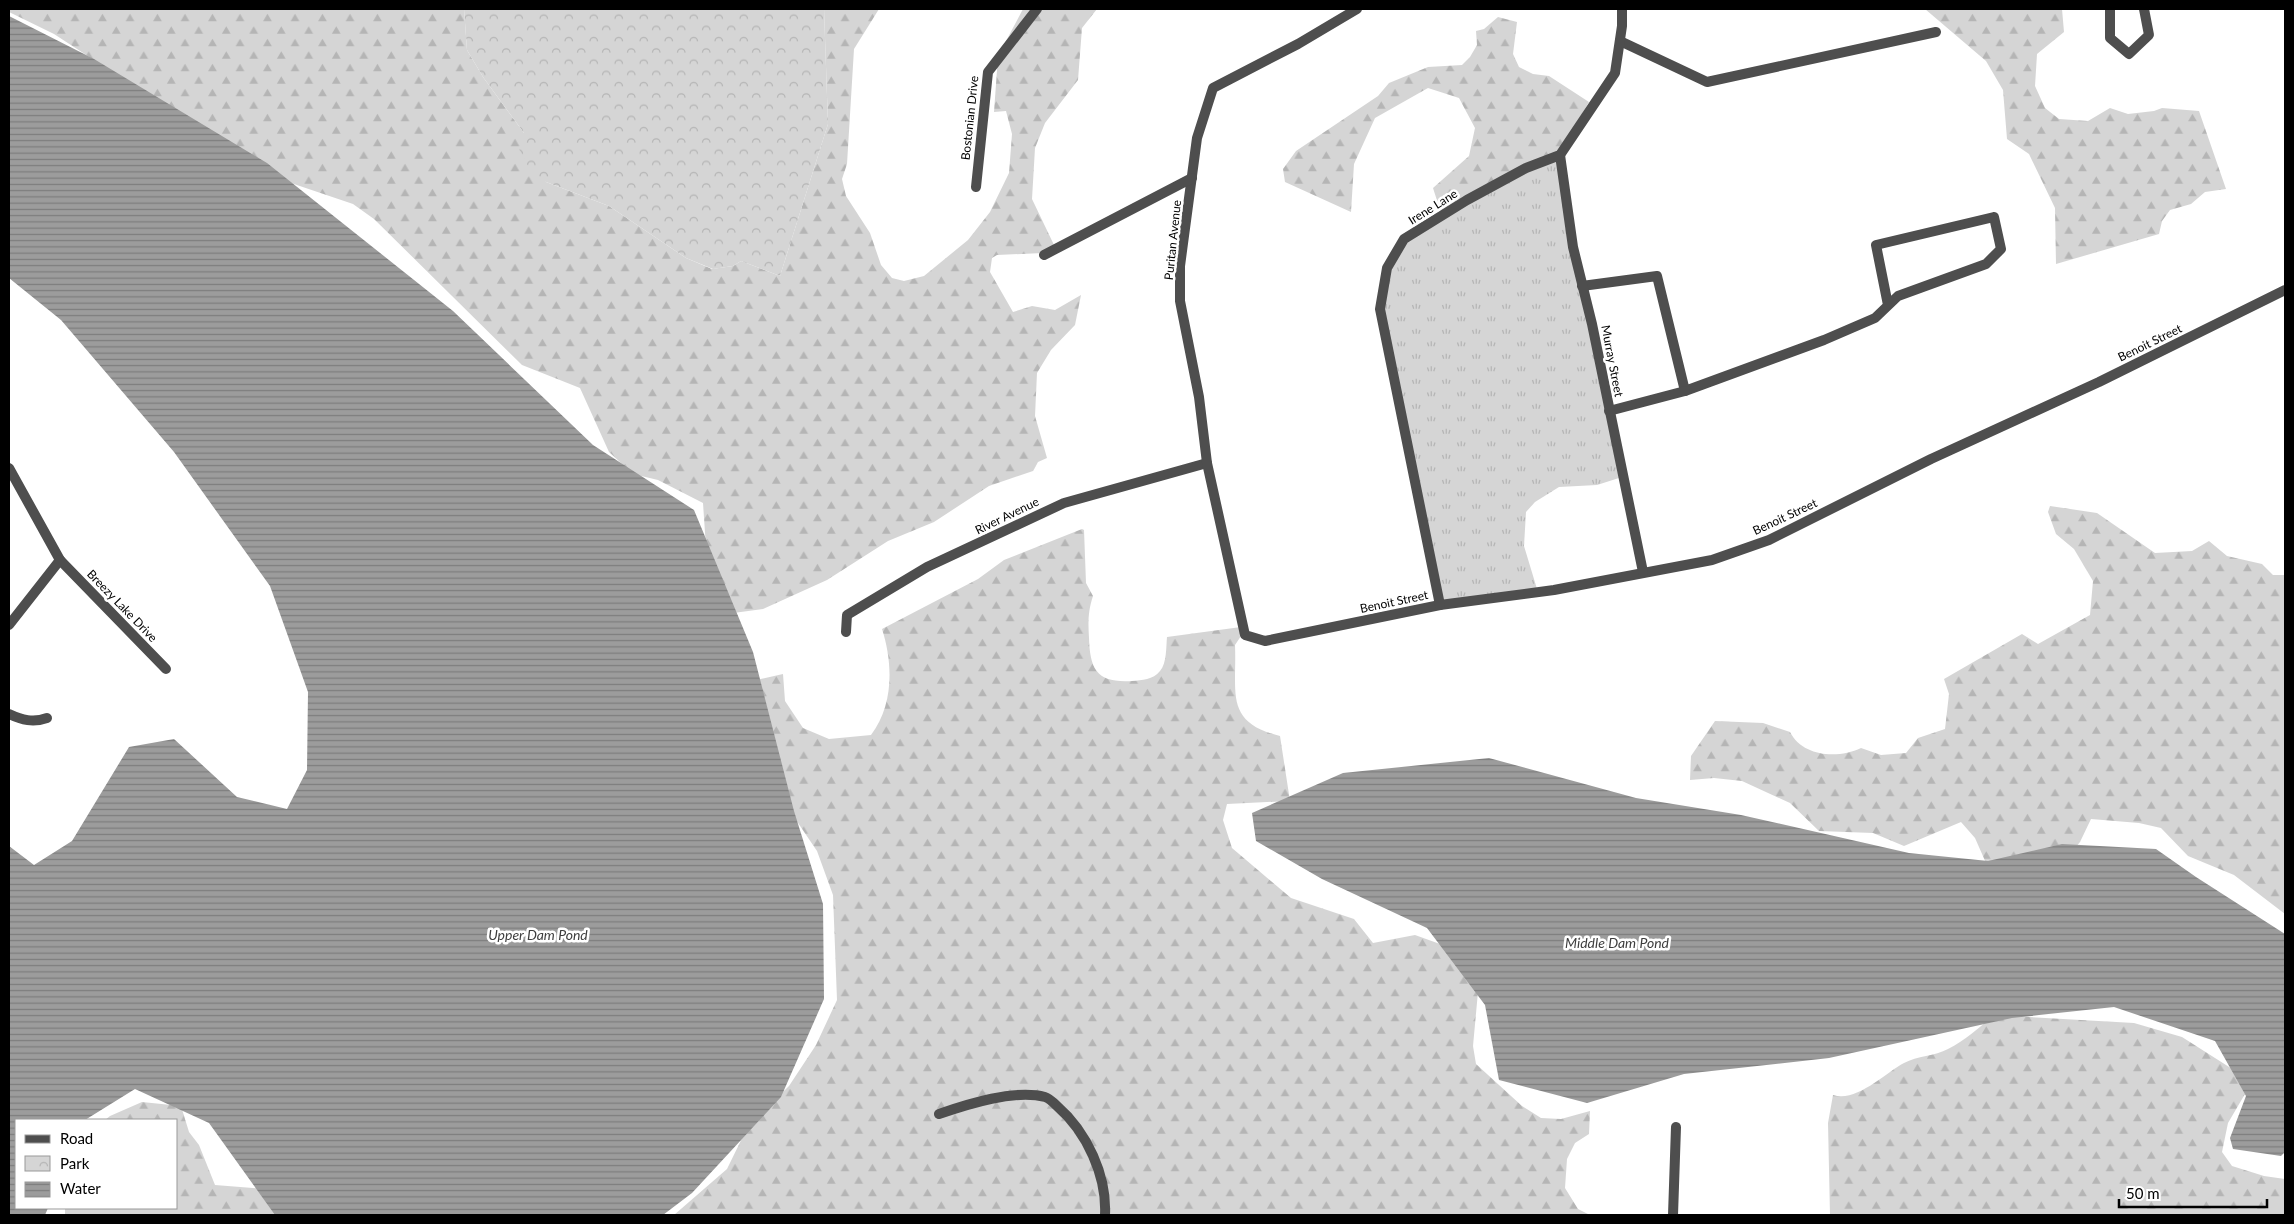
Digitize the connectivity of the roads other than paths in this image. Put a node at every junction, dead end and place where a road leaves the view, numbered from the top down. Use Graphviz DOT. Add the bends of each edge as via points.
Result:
graph roads {
  1 [pos="1037,9"];
  2 [pos="1357,9"];
  3 [pos="1622,9"];
  4 [pos="2110,9"];
  5 [pos="2144,9"];
  6 [pos="1936,32"];
  7 [pos="1620,41"];
  8 [pos="1560,155"];
  9 [pos="1192,178"];
  10 [pos="976,187"];
  11 [pos="1044,255"];
  12 [pos="1582,286"];
  13 [pos="2285,290"];
  14 [pos="1888,305"];
  15 [pos="1685,391"];
  16 [pos="1609,411"];
  17 [pos="1207,463"];
  18 [pos="9,468"];
  19 [pos="60,560"];
  20 [pos="1643,572"];
  21 [pos="1440,605"];
  22 [pos="9,625"];
  23 [pos="846,632"];
  24 [pos="1255,639"];
  25 [pos="166,669"];
  26 [pos="9,714"];
  27 [pos="46,718"];
  28 [pos="939,1114"];
  29 [pos="1676,1127"];
  30 [pos="1105,1215"];
  31 [pos="1673,1215"];
  1 -- 10 [label="street, Bostonian Drive" via="988,72"];
  2 -- 9 [label="street, Puritan Avenue" via="1214,88 1197,138"];
  3 -- 7 [label="street"];
  4 -- 5 [label="street" via="2110,38 2129,54 2149,35"];
  6 -- 7 [label="street" via="1707,82"];
  7 -- 8 [label="street" via="1615,73"];
  8 -- 12 [label="street, Murray Street"];
  8 -- 21 [label="street, Irene Lane" via="1526,168 1466,200 1404,239 1387,268 1380,309"];
  9 -- 11 [label="street"];
  9 -- 17 [label="street, Puritan Avenue" via="1180,266 1180,301 1199,397"];
  12 -- 15 [label="street" via="1657,276"];
  12 -- 16 [label="street, Murray Street"];
  13 -- 20 [label="street, Benoit Street" via="1769,540 1712,560"];
  14 -- 14 [label="street" via="1898,296 1986,264 2001,249 1994,217 1876,245"];
  14 -- 15 [label="street" via="1874,318 1824,340"];
  15 -- 16 [label="street"];
  16 -- 20 [label="street, Murray Street"];
  17 -- 23 [label="street, River Avenue" via="1064,503 927,567 847,615"];
  17 -- 24 [label="street, Puritan Avenue" via="1245,635"];
  18 -- 19 [label="street, Breezy Lake Drive"];
  19 -- 22 [label="street"];
  19 -- 25 [label="street, Breezy Lake Drive"];
  20 -- 21 [label="street, Benoit Street" via="1554,590"];
  21 -- 24 [label="street, Benoit Street" via="1265,641"];
  26 -- 27 [label="street" via="23,720"];
  28 -- 30 [label="street" via="994,1099 1025,1095 1047,1097 1073,1120 1096,1163 1106,1197"];
  29 -- 31 [label="street"];
}
